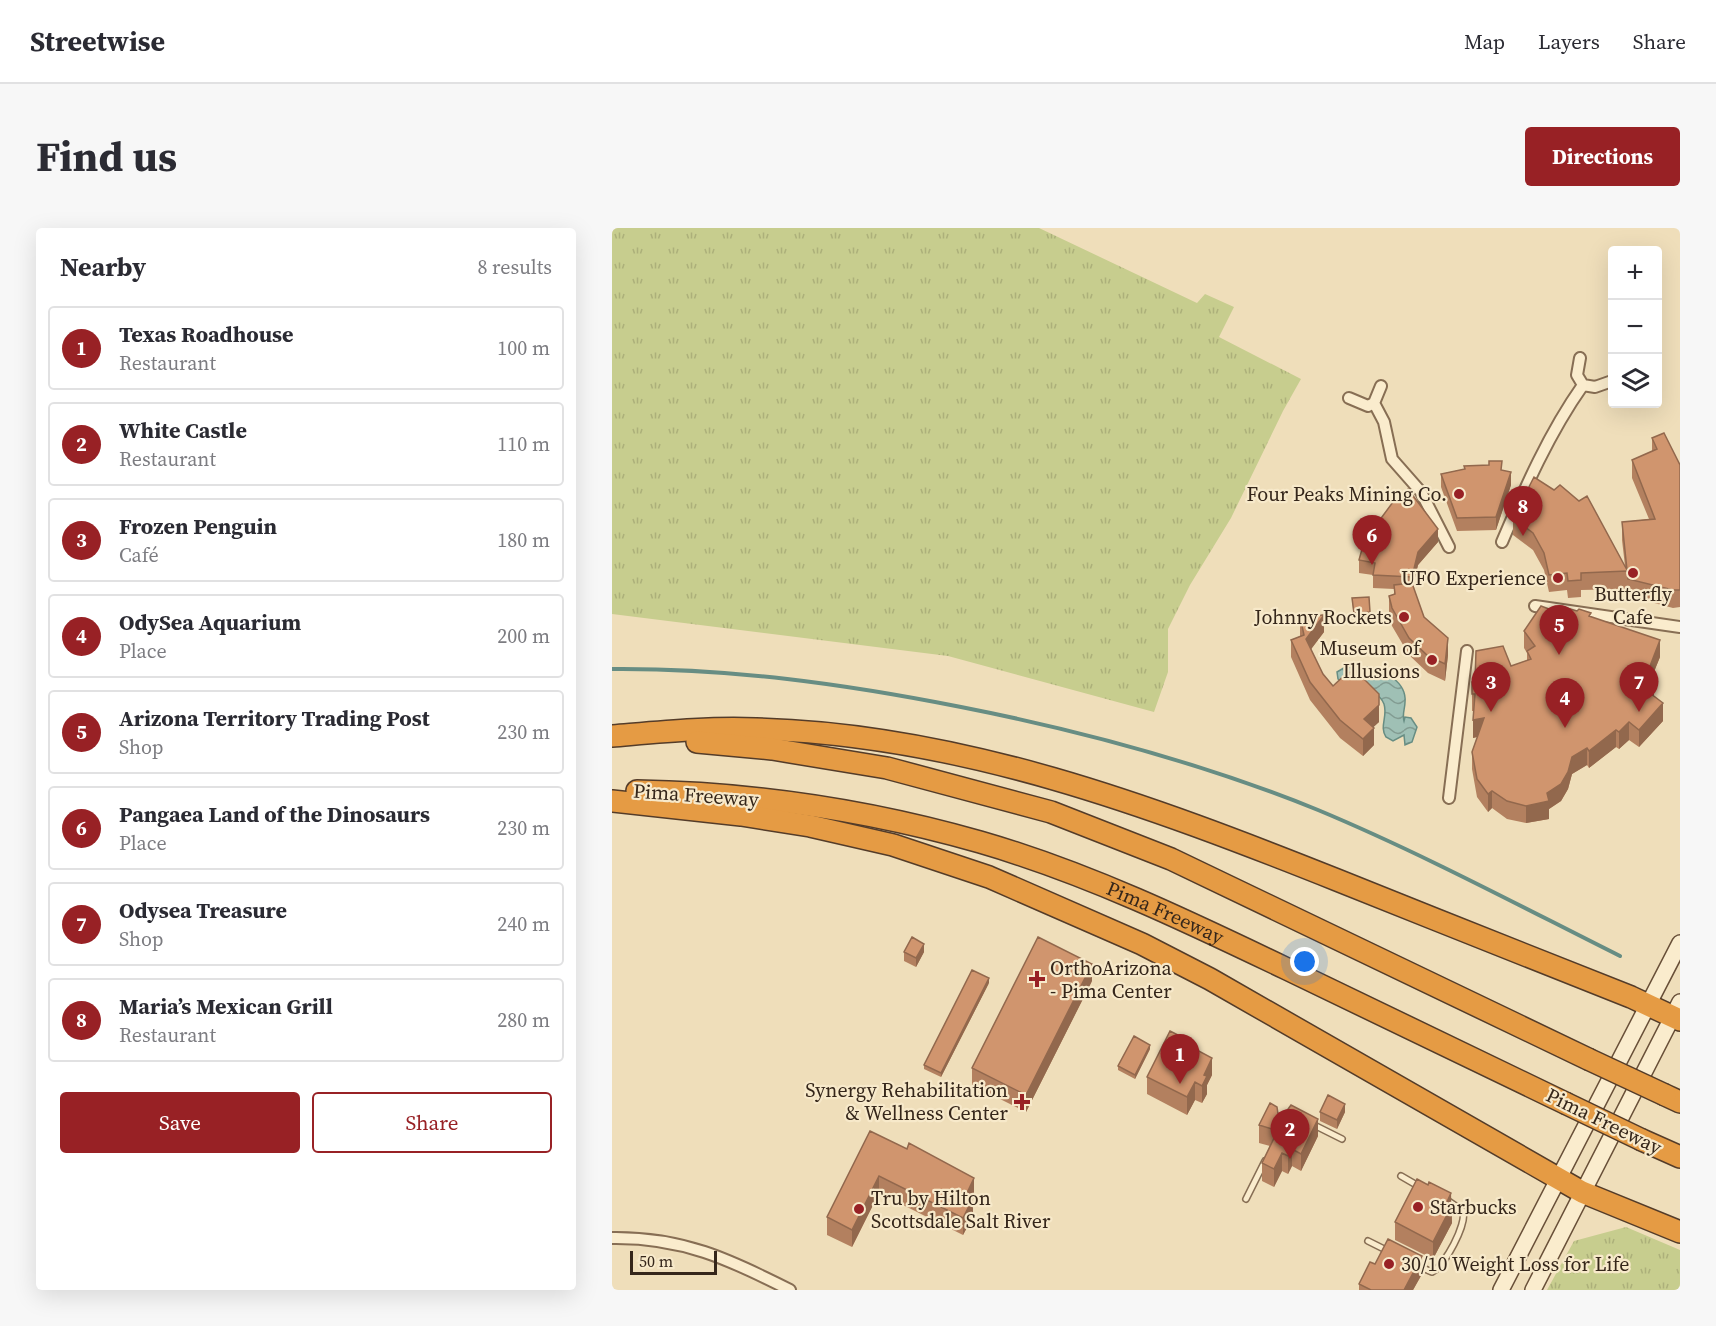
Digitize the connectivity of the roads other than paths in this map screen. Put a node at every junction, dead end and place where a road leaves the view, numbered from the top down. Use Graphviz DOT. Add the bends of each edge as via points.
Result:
graph roads {
  1 [pos="1580,358"];
  2 [pos="1608,382"];
  3 [pos="1583,385"];
  4 [pos="1382,386"];
  5 [pos="1349,398"];
  6 [pos="1374,403"];
  7 [pos="1502,542"];
  8 [pos="1449,547"];
  9 [pos="1535,606"];
  10 [pos="1680,627"];
  11 [pos="1467,651"];
  12 [pos="612,738"];
  13 [pos="612,790"];
  14 [pos="1449,798"];
  15 [pos="612,801"];
  16 [pos="1680,943"];
  17 [pos="1648,1004"];
  18 [pos="1678,1013"];
  19 [pos="1672,1099"];
  20 [pos="1307,1121"];
  21 [pos="1342,1139"];
  22 [pos="1680,1158"];
  23 [pos="1266,1159"];
  24 [pos="1401,1176"];
  25 [pos="1558,1179"];
  26 [pos="1422,1187"];
  27 [pos="1582,1192"];
  28 [pos="1440,1197"];
  29 [pos="1246,1198"];
  30 [pos="1680,1232"];
  31 [pos="612,1238"];
  32 [pos="1368,1241"];
  33 [pos="1397,1256"];
  34 [pos="1406,1261"];
  35 [pos="790,1290"];
  36 [pos="1501,1290"];
  37 [pos="1533,1290"];
  1 -- 3 [label="street" via="1577,375"];
  2 -- 3 [label="street" via="1595,387"];
  3 -- 7 [label="street" via="1524,488"];
  4 -- 6 [label="street"];
  5 -- 6 [label="street" via="1361,405"];
  6 -- 8 [label="street" via="1384,422 1392,459 1421,492"];
  9 -- 10 [label="street"];
  11 -- 14 [label="street"];
  12 -- 17 [label="highway" via="693,729 757,729 929,749 1042,775 1222,834"];
  12 -- 19 [label="highway, bridge" via="722,744 825,757 944,781 1051,812 1171,859"];
  13 -- 22 [label="highway, Pima Freeway, bridge" via="711,794 806,804 921,827 1044,863 1164,911"];
  15 -- 25 [label="highway" via="741,814 810,826 893,845 999,881 1131,939 1210,979"];
  16 -- 17 [label="main road"];
  17 -- 18 [label="highway"];
  17 -- 25 [label="main road"];
  18 -- 27 [label="main road"];
  20 -- 21 [label="lane"];
  23 -- 29 [label="lane"];
  24 -- 26 [label="lane"];
  25 -- 27 [label="highway"];
  25 -- 36 [label="main road"];
  27 -- 30 [label="highway"];
  27 -- 37 [label="main road"];
  28 -- 34 [label="lane" via="1463,1211 1465,1218 1443,1263 1432,1272"];
  31 -- 35 [label="street" via="641,1238 693,1247"];
  32 -- 33 [label="lane"];
}
